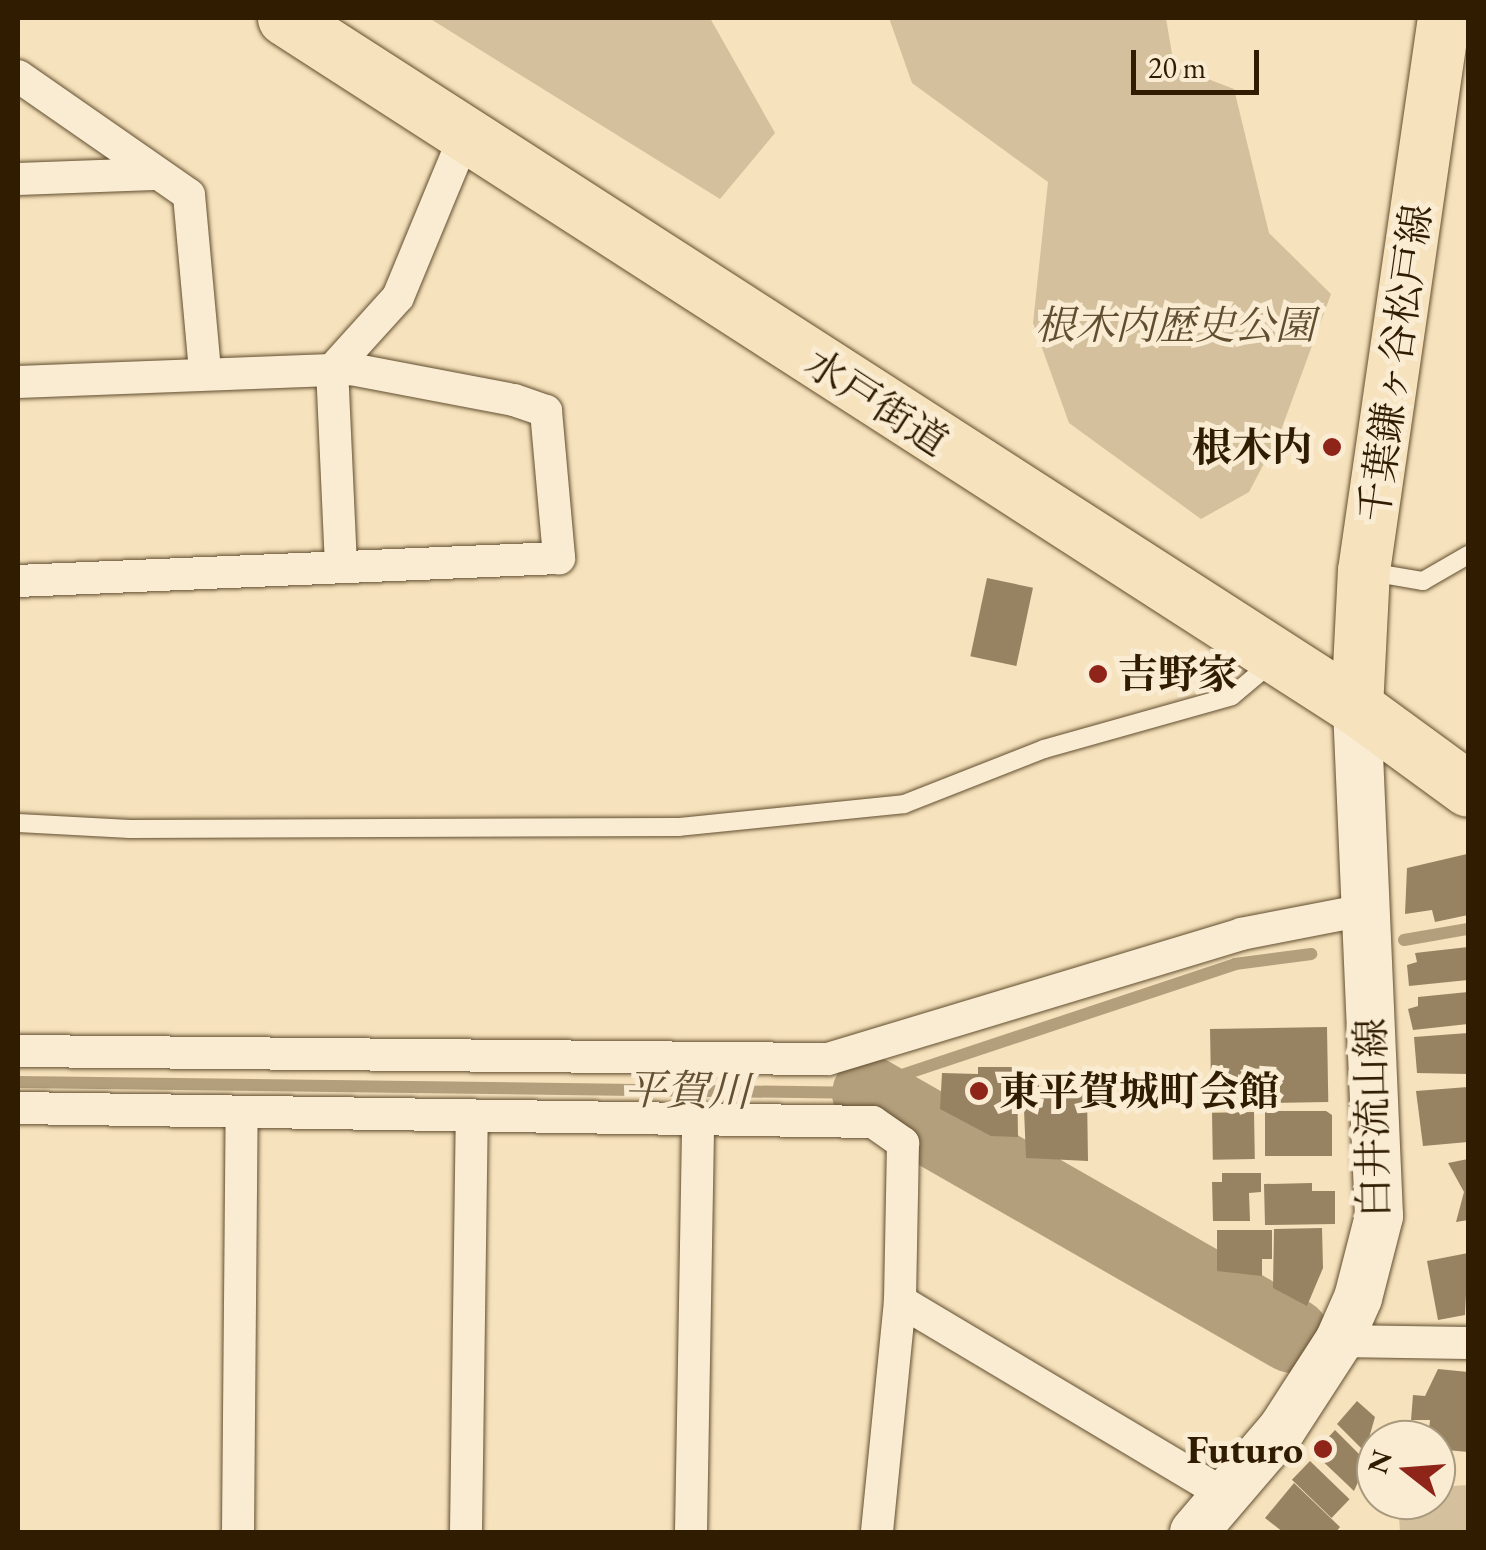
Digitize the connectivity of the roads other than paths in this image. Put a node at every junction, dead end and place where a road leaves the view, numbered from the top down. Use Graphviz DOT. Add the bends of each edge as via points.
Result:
graph roads {
  1 [pos="284,18"];
  2 [pos="1444,18"];
  3 [pos="18,76"];
  4 [pos="465,134"];
  5 [pos="154,174"];
  6 [pos="18,180"];
  7 [pos="332,370"];
  8 [pos="205,372"];
  9 [pos="18,382"];
  10 [pos="1468,555"];
  11 [pos="341,566"];
  12 [pos="1364,571"];
  13 [pos="18,580"];
  14 [pos="1278,658"];
  15 [pos="1357,708"];
  16 [pos="1468,789"];
  17 [pos="18,823"];
  18 [pos="1364,910"];
  19 [pos="18,1051"];
  20 [pos="18,1108"];
  21 [pos="242,1114"];
  22 [pos="472,1116"];
  23 [pos="698,1118"];
  24 [pos="900,1301"];
  25 [pos="1338,1340"];
  26 [pos="1468,1343"];
  27 [pos="1226,1495"];
  28 [pos="238,1532"];
  29 [pos="466,1532"];
  30 [pos="691,1532"];
  31 [pos="877,1532"];
  32 [pos="1194,1532"];
  1 -- 4 [label="highway, 水戸街道"];
  2 -- 12 [label="main road, 千葉鎌ヶ谷松戸線"];
  3 -- 5 [label="street"];
  4 -- 7 [label="street" via="398,298"];
  4 -- 14 [label="highway, 水戸街道"];
  5 -- 6 [label="street"];
  5 -- 8 [label="street" via="189,195"];
  7 -- 8 [label="street"];
  7 -- 11 [label="street"];
  7 -- 11 [label="street" via="546,411 558,558"];
  8 -- 9 [label="street"];
  10 -- 12 [label="lane" via="1423,582"];
  11 -- 13 [label="street"];
  12 -- 15 [label="main road, 千葉鎌ヶ谷松戸線"];
  14 -- 15 [label="highway, 水戸街道"];
  14 -- 17 [label="lane" via="1232,696 1044,749 904,804 679,827 130,829"];
  15 -- 16 [label="highway, 水戸街道"];
  15 -- 18 [label="main road, 白井流山線"];
  18 -- 19 [label="street" via="1242,934 828,1059"];
  18 -- 25 [label="main road, 白井流山線" via="1379,1216 1358,1298"];
  20 -- 21 [label="street"];
  21 -- 22 [label="street"];
  21 -- 28 [label="street"];
  22 -- 23 [label="street"];
  22 -- 29 [label="street"];
  23 -- 24 [label="street" via="873,1122 904,1143"];
  23 -- 30 [label="street"];
  24 -- 27 [label="street"];
  24 -- 31 [label="street"];
  25 -- 26 [label="street"];
  25 -- 27 [label="main road, 白井流山線" via="1282,1428"];
  27 -- 32 [label="main road, 白井流山線"];
}
